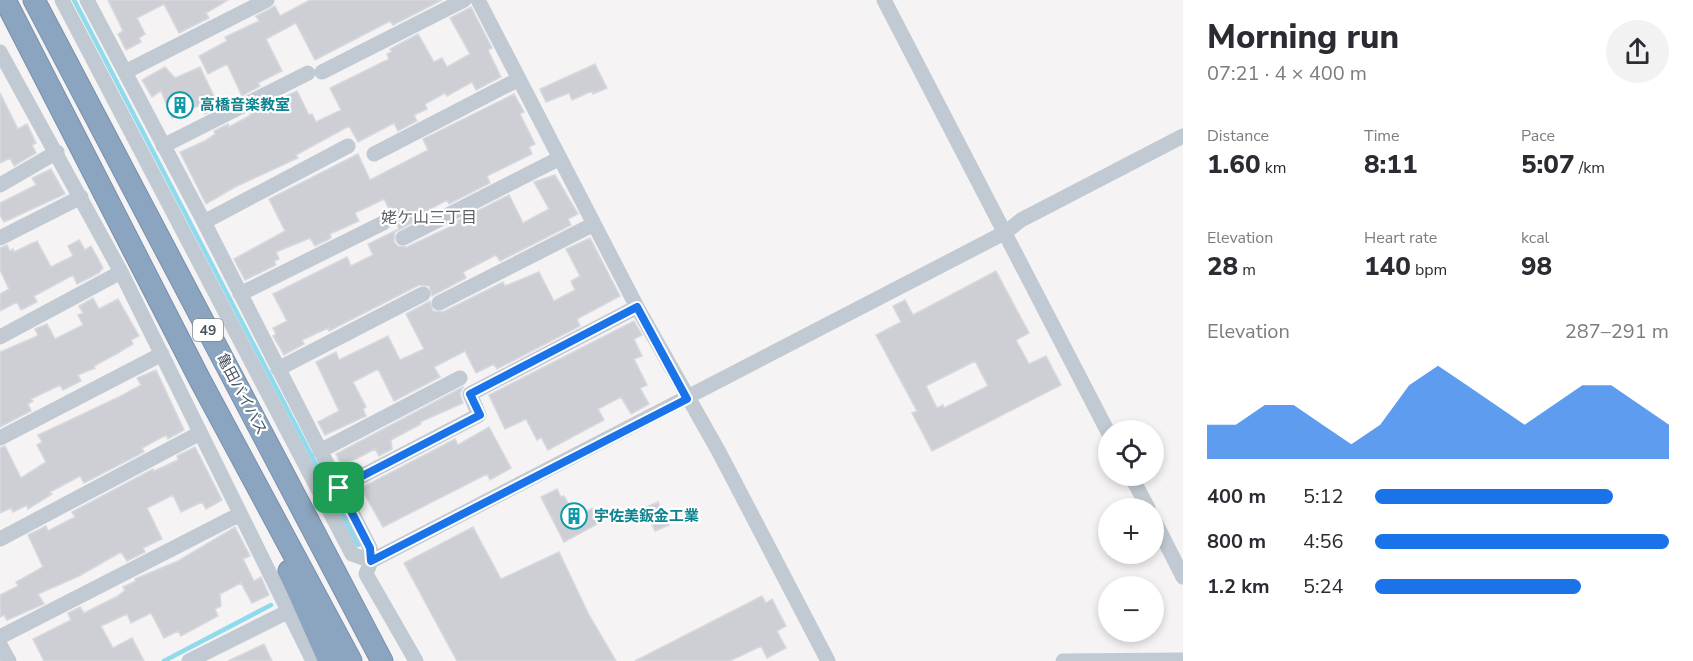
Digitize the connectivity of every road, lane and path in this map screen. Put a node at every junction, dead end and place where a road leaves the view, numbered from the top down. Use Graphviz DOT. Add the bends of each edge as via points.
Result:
graph roads {
  1 [pos="5,0"];
  2 [pos="34,0"];
  3 [pos="62,0"];
  4 [pos="87,0"];
  5 [pos="267,0"];
  6 [pos="464,0"];
  7 [pos="884,0"];
  8 [pos="484,2"];
  9 [pos="0,52"];
  10 [pos="125,72"];
  11 [pos="519,80"];
  12 [pos="1183,136"];
  13 [pos="163,146"];
  14 [pos="348,146"];
  15 [pos="57,152"];
  16 [pos="374,154"];
  17 [pos="560,158"];
  18 [pos="0,185"];
  19 [pos="81,197"];
  20 [pos="204,222"];
  21 [pos="383,223"];
  22 [pos="594,224"];
  23 [pos="1006,232"];
  24 [pos="0,238"];
  25 [pos="403,238"];
  26 [pos="121,272"];
  27 [pos="240,294"];
  28 [pos="423,294"];
  29 [pos="439,303"];
  30 [pos="637,307"];
  31 [pos="0,337"];
  32 [pos="162,354"];
  33 [pos="278,369"];
  34 [pos="460,378"];
  35 [pos="687,399"];
  36 [pos="1102,420"];
  37 [pos="200,433"];
  38 [pos="0,438"];
  39 [pos="320,451"];
  40 [pos="258,487"];
  41 [pos="339,488"];
  42 [pos="240,514"];
  43 [pos="0,539"];
  44 [pos="1164,540"];
  45 [pos="371,561"];
  46 [pos="1183,577"];
  47 [pos="289,611"];
  48 [pos="0,637"];
  49 [pos="0,645"];
  50 [pos="381,658"];
  51 [pos="1183,660"];
  52 [pos="9,661"];
  53 [pos="189,661"];
  54 [pos="313,661"];
  55 [pos="329,661"];
  56 [pos="351,661"];
  57 [pos="416,661"];
  58 [pos="828,661"];
  59 [pos="1063,661"];
  1 -- 40 [label="highway, 亀田バイパス / 49"];
  2 -- 50 [label="highway, 亀田バイパス / 49"];
  3 -- 45 [label="street" via="352,554"];
  4 -- 10 [label="street"];
  5 -- 10 [label="street"];
  6 -- 13 [label="street"];
  7 -- 23 [label="street"];
  8 -- 11 [label="street"];
  9 -- 15 [label="street"];
  10 -- 13 [label="street"];
  11 -- 16 [label="street"];
  11 -- 17 [label="street"];
  12 -- 23 [label="street" via="1021,220"];
  13 -- 20 [label="street"];
  14 -- 20 [label="street"];
  15 -- 18 [label="street"];
  15 -- 19 [label="street"];
  17 -- 22 [label="street"];
  17 -- 25 [label="street"];
  19 -- 24 [label="street"];
  19 -- 26 [label="street"];
  20 -- 27 [label="street"];
  21 -- 27 [label="street"];
  22 -- 29 [label="street"];
  22 -- 30 [label="street"];
  23 -- 35 [label="street"];
  23 -- 36 [label="street"];
  26 -- 31 [label="street"];
  26 -- 32 [label="street"];
  27 -- 33 [label="street"];
  28 -- 33 [label="street"];
  30 -- 35 [label="street"];
  30 -- 41 [label="street" via="470,394 480,415"];
  32 -- 37 [label="street"];
  32 -- 38 [label="street"];
  33 -- 39 [label="street"];
  34 -- 39 [label="street"];
  35 -- 45 [label="street"];
  35 -- 58 [label="street"];
  37 -- 42 [label="street"];
  37 -- 43 [label="street"];
  39 -- 41 [label="street"];
  40 -- 55 [label="highway" via="291,578"];
  40 -- 56 [label="highway, 亀田バイパス / 49"];
  41 -- 45 [label="street" via="370,548"];
  42 -- 47 [label="street"];
  42 -- 48 [label="street"];
  44 -- 46 [label="street"];
  45 -- 57 [label="street" via="366,574"];
  47 -- 53 [label="street"];
  47 -- 54 [label="street"];
  49 -- 52 [label="street"];
  51 -- 59 [label="street"];
}
